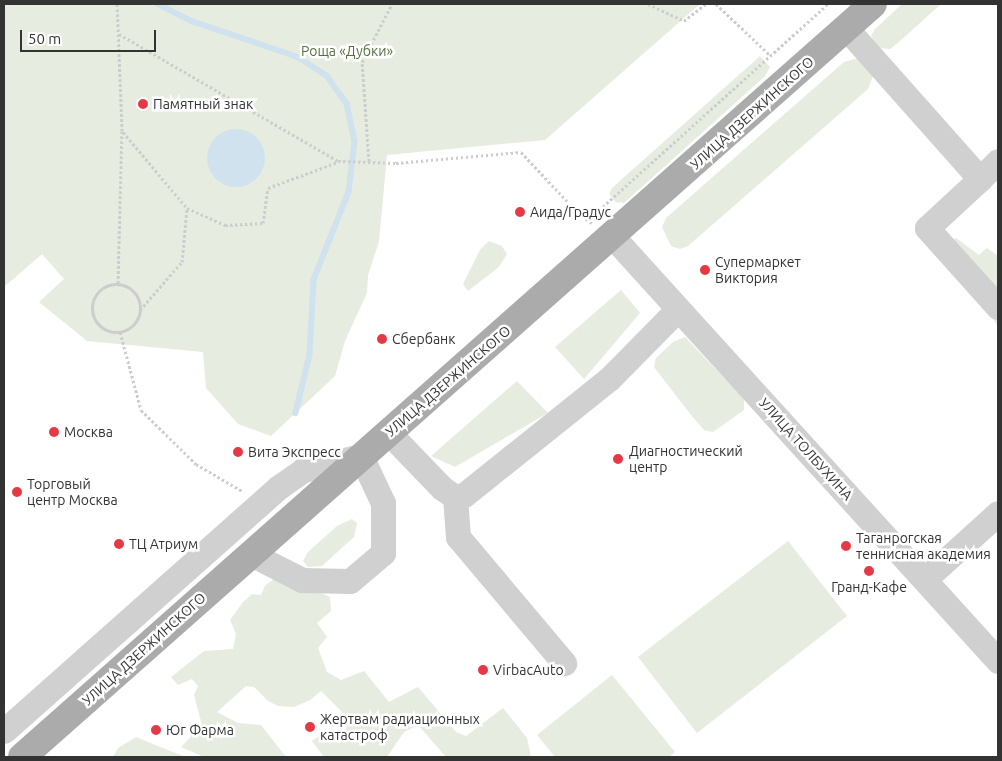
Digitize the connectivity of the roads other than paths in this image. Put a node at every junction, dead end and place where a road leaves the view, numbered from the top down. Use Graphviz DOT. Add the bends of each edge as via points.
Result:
graph roads {
  1 [pos="873,4"];
  2 [pos="846,28"];
  3 [pos="998,161"];
  4 [pos="980,179"];
  5 [pos="613,237"];
  6 [pos="998,307"];
  7 [pos="678,309"];
  8 [pos="389,432"];
  9 [pos="361,456"];
  10 [pos="454,497"];
  11 [pos="998,513"];
  12 [pos="252,554"];
  13 [pos="925,579"];
  14 [pos="998,661"];
  15 [pos="564,663"];
  16 [pos="4,730"];
  17 [pos="24,756"];
  1 -- 2 [label="main road, УЛИЦА ДЗЕРЖИНСКОГО"];
  2 -- 4 [label="street"];
  2 -- 5 [label="main road, УЛИЦА ДЗЕРЖИНСКОГО"];
  3 -- 4 [label="street"];
  4 -- 6 [label="street" via="927,228"];
  5 -- 7 [label="street, УЛИЦА ТОЛБУХИНА"];
  5 -- 8 [label="main road, УЛИЦА ДЗЕРЖИНСКОГО"];
  7 -- 10 [label="street" via="621,367 552,427 474,490"];
  7 -- 13 [label="street, УЛИЦА ТОЛБУХИНА"];
  8 -- 9 [label="main road, УЛИЦА ДЗЕРЖИНСКОГО"];
  8 -- 10 [label="street"];
  9 -- 12 [label="main road, УЛИЦА ДЗЕРЖИНСКОГО"];
  9 -- 12 [label="street" via="383,503 383,552 350,582 302,580"];
  9 -- 16 [label="street" via="303,470 261,503"];
  10 -- 15 [label="street" via="458,537"];
  11 -- 13 [label="street"];
  12 -- 17 [label="main road, УЛИЦА ДЗЕРЖИНСКОГО"];
  13 -- 14 [label="street, УЛИЦА ТОЛБУХИНА"];
  16 -- 17 [label="street"];
}
